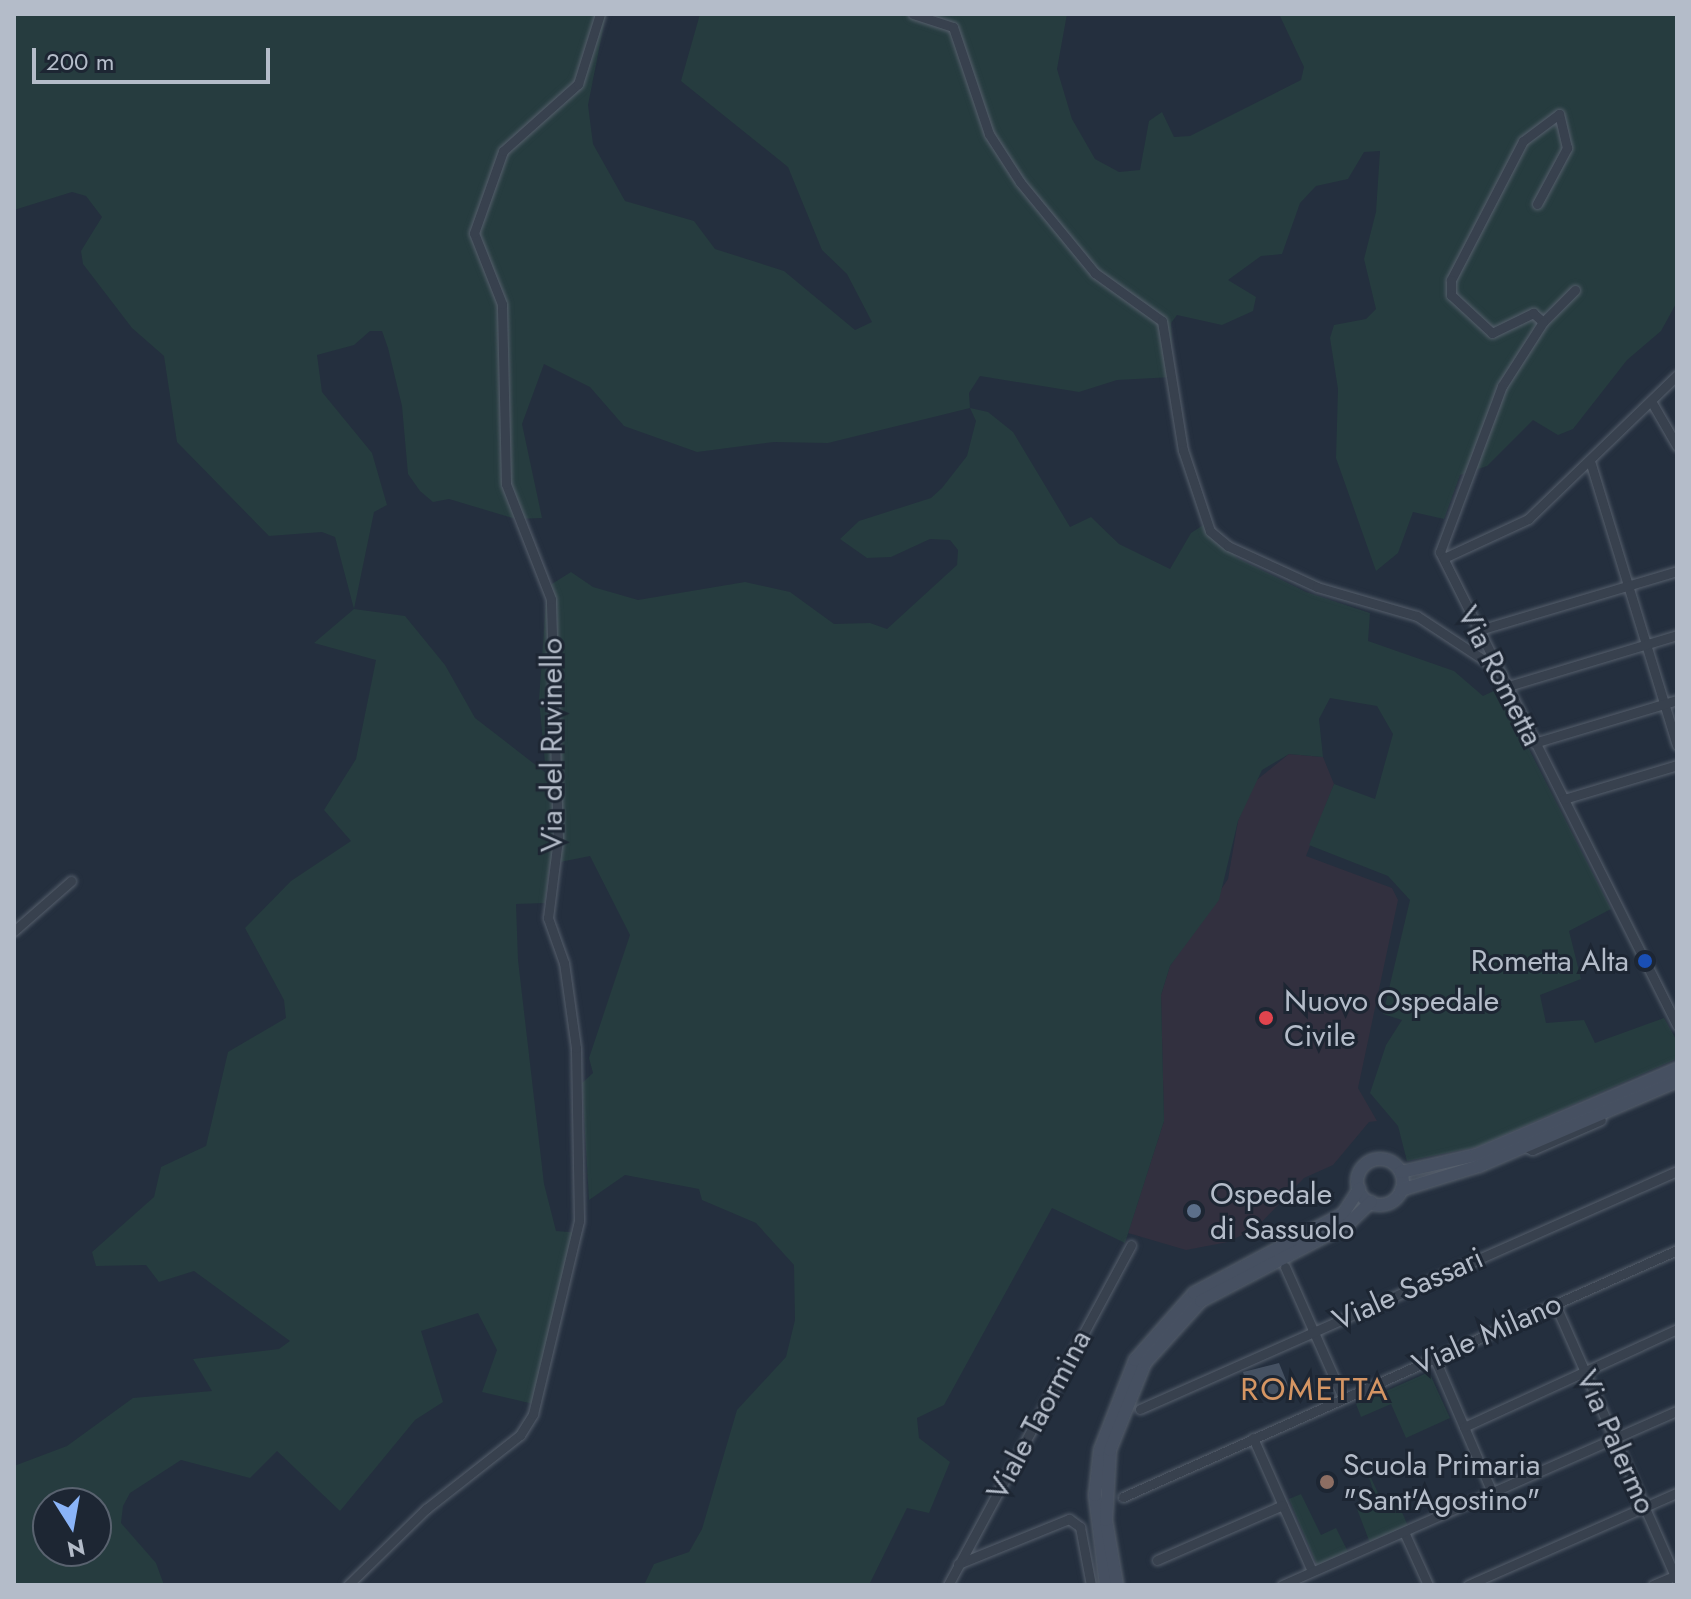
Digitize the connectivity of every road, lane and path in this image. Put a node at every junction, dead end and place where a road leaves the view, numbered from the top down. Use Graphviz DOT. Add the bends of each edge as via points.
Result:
graph roads {
  1 [pos="600,14"];
  2 [pos="913,14"];
  3 [pos="1537,204"];
  4 [pos="1575,290"];
  5 [pos="1543,322"];
  6 [pos="1677,375"];
  7 [pos="1651,401"];
  8 [pos="1677,446"];
  9 [pos="1590,461"];
  10 [pos="1444,558"];
  11 [pos="1677,571"];
  12 [pos="1630,585"];
  13 [pos="1476,631"];
  14 [pos="1677,635"];
  15 [pos="1647,644"];
  16 [pos="1493,666"];
  17 [pos="1505,687"];
  18 [pos="1677,700"];
  19 [pos="1665,704"];
  20 [pos="1534,743"];
  21 [pos="1677,745"];
  22 [pos="1677,765"];
  23 [pos="1564,799"];
  24 [pos="71,881"];
  25 [pos="14,931"];
  26 [pos="1677,1025"];
  27 [pos="1677,1069"];
  28 [pos="1677,1081"];
  29 [pos="1677,1087"];
  30 [pos="1524,1146"];
  31 [pos="1677,1171"];
  32 [pos="1401,1172"];
  33 [pos="1359,1189"];
  34 [pos="1401,1190"];
  35 [pos="1371,1202"];
  36 [pos="1131,1245"];
  37 [pos="1677,1250"];
  38 [pos="1285,1267"];
  39 [pos="1555,1304"];
  40 [pos="1677,1329"];
  41 [pos="1313,1331"];
  42 [pos="1434,1357"];
  43 [pos="1584,1370"];
  44 [pos="1343,1398"];
  45 [pos="1140,1409"];
  46 [pos="1677,1411"];
  47 [pos="1464,1427"];
  48 [pos="1253,1438"];
  49 [pos="1615,1438"];
  50 [pos="1492,1492"];
  51 [pos="1677,1493"];
  52 [pos="1123,1497"];
  53 [pos="1283,1505"];
  54 [pos="1645,1508"];
  55 [pos="1404,1532"];
  56 [pos="1157,1560"];
  57 [pos="958,1564"];
  58 [pos="1312,1571"];
  59 [pos="1676,1577"];
  60 [pos="348,1585"];
  61 [pos="948,1585"];
  62 [pos="1091,1585"];
  63 [pos="1106,1585"];
  64 [pos="1117,1585"];
  65 [pos="1282,1585"];
  66 [pos="1428,1585"];
  67 [pos="1468,1585"];
  68 [pos="1653,1585"];
  1 -- 60 [label="street, Via del Ruvinello" via="578,84 503,151 474,233 502,304 506,484 551,599 558,839 548,918 564,963 576,1048 579,1221 533,1414 520,1435 426,1509"];
  2 -- 16 [label="street" via="953,27 989,134 1020,182 1095,273 1162,321 1183,450 1210,531 1228,546 1317,587 1417,616"];
  3 -- 5 [label="street" via="1567,148 1559,114 1523,141 1451,280 1451,295 1492,333 1505,332 1533,313"];
  4 -- 5 [label="street"];
  5 -- 10 [label="street" via="1502,386 1440,544"];
  6 -- 7 [label="street"];
  7 -- 8 [label="street"];
  7 -- 9 [label="street"];
  9 -- 10 [label="street" via="1528,519"];
  9 -- 12 [label="street"];
  10 -- 13 [label="street, Via Rometta"];
  11 -- 12 [label="street"];
  12 -- 13 [label="street"];
  12 -- 15 [label="street"];
  13 -- 16 [label="street, Via Rometta"];
  14 -- 15 [label="street"];
  15 -- 17 [label="street"];
  15 -- 19 [label="street"];
  16 -- 17 [label="street, Via Rometta"];
  17 -- 20 [label="street, Via Rometta"];
  18 -- 19 [label="street"];
  19 -- 20 [label="street"];
  19 -- 21 [label="street"];
  20 -- 23 [label="street, Via Rometta"];
  22 -- 23 [label="street"];
  23 -- 26 [label="street, Via Rometta"];
  24 -- 25 [label="street"];
  27 -- 32 [label="main road" via="1476,1155"];
  28 -- 30 [label="main road"];
  29 -- 30 [label="street" via="1532,1150"];
  30 -- 34 [label="main road"];
  31 -- 41 [label="street, Viale Sassari"];
  32 -- 33 [label="main road" via="1390,1161 1370,1161 1360,1173"];
  32 -- 34 [label="main road"];
  33 -- 35 [label="main road"];
  33 -- 63 [label="main road" via="1343,1214 1194,1293 1135,1360 1100,1450 1095,1495"];
  34 -- 35 [label="main road" via="1389,1203"];
  35 -- 64 [label="main road" via="1348,1224 1201,1301 1145,1363 1110,1450 1106,1520"];
  36 -- 57 [label="street, Viale Taormina"];
  37 -- 39 [label="street, Viale Milano"];
  38 -- 41 [label="street"];
  39 -- 42 [label="street, Viale Milano"];
  39 -- 43 [label="street, Via Palermo"];
  40 -- 43 [label="street"];
  41 -- 44 [label="street"];
  41 -- 45 [label="street, Viale Sassari"];
  42 -- 44 [label="street, Viale Milano"];
  42 -- 47 [label="street"];
  43 -- 47 [label="street"];
  43 -- 49 [label="street, Via Palermo"];
  44 -- 48 [label="street, Viale Milano"];
  46 -- 49 [label="street"];
  47 -- 50 [label="street"];
  48 -- 52 [label="street, Viale Milano"];
  48 -- 53 [label="street"];
  49 -- 50 [label="street"];
  49 -- 54 [label="street, Via Palermo"];
  50 -- 55 [label="street"];
  51 -- 54 [label="street"];
  53 -- 56 [label="street"];
  53 -- 58 [label="street"];
  54 -- 59 [label="street, Via Palermo"];
  54 -- 67 [label="street"];
  55 -- 58 [label="street"];
  55 -- 66 [label="street"];
  57 -- 61 [label="street, Viale Taormina"];
  57 -- 62 [label="street" via="1069,1519 1080,1527"];
  58 -- 65 [label="street"];
  59 -- 68 [label="street"];
}
